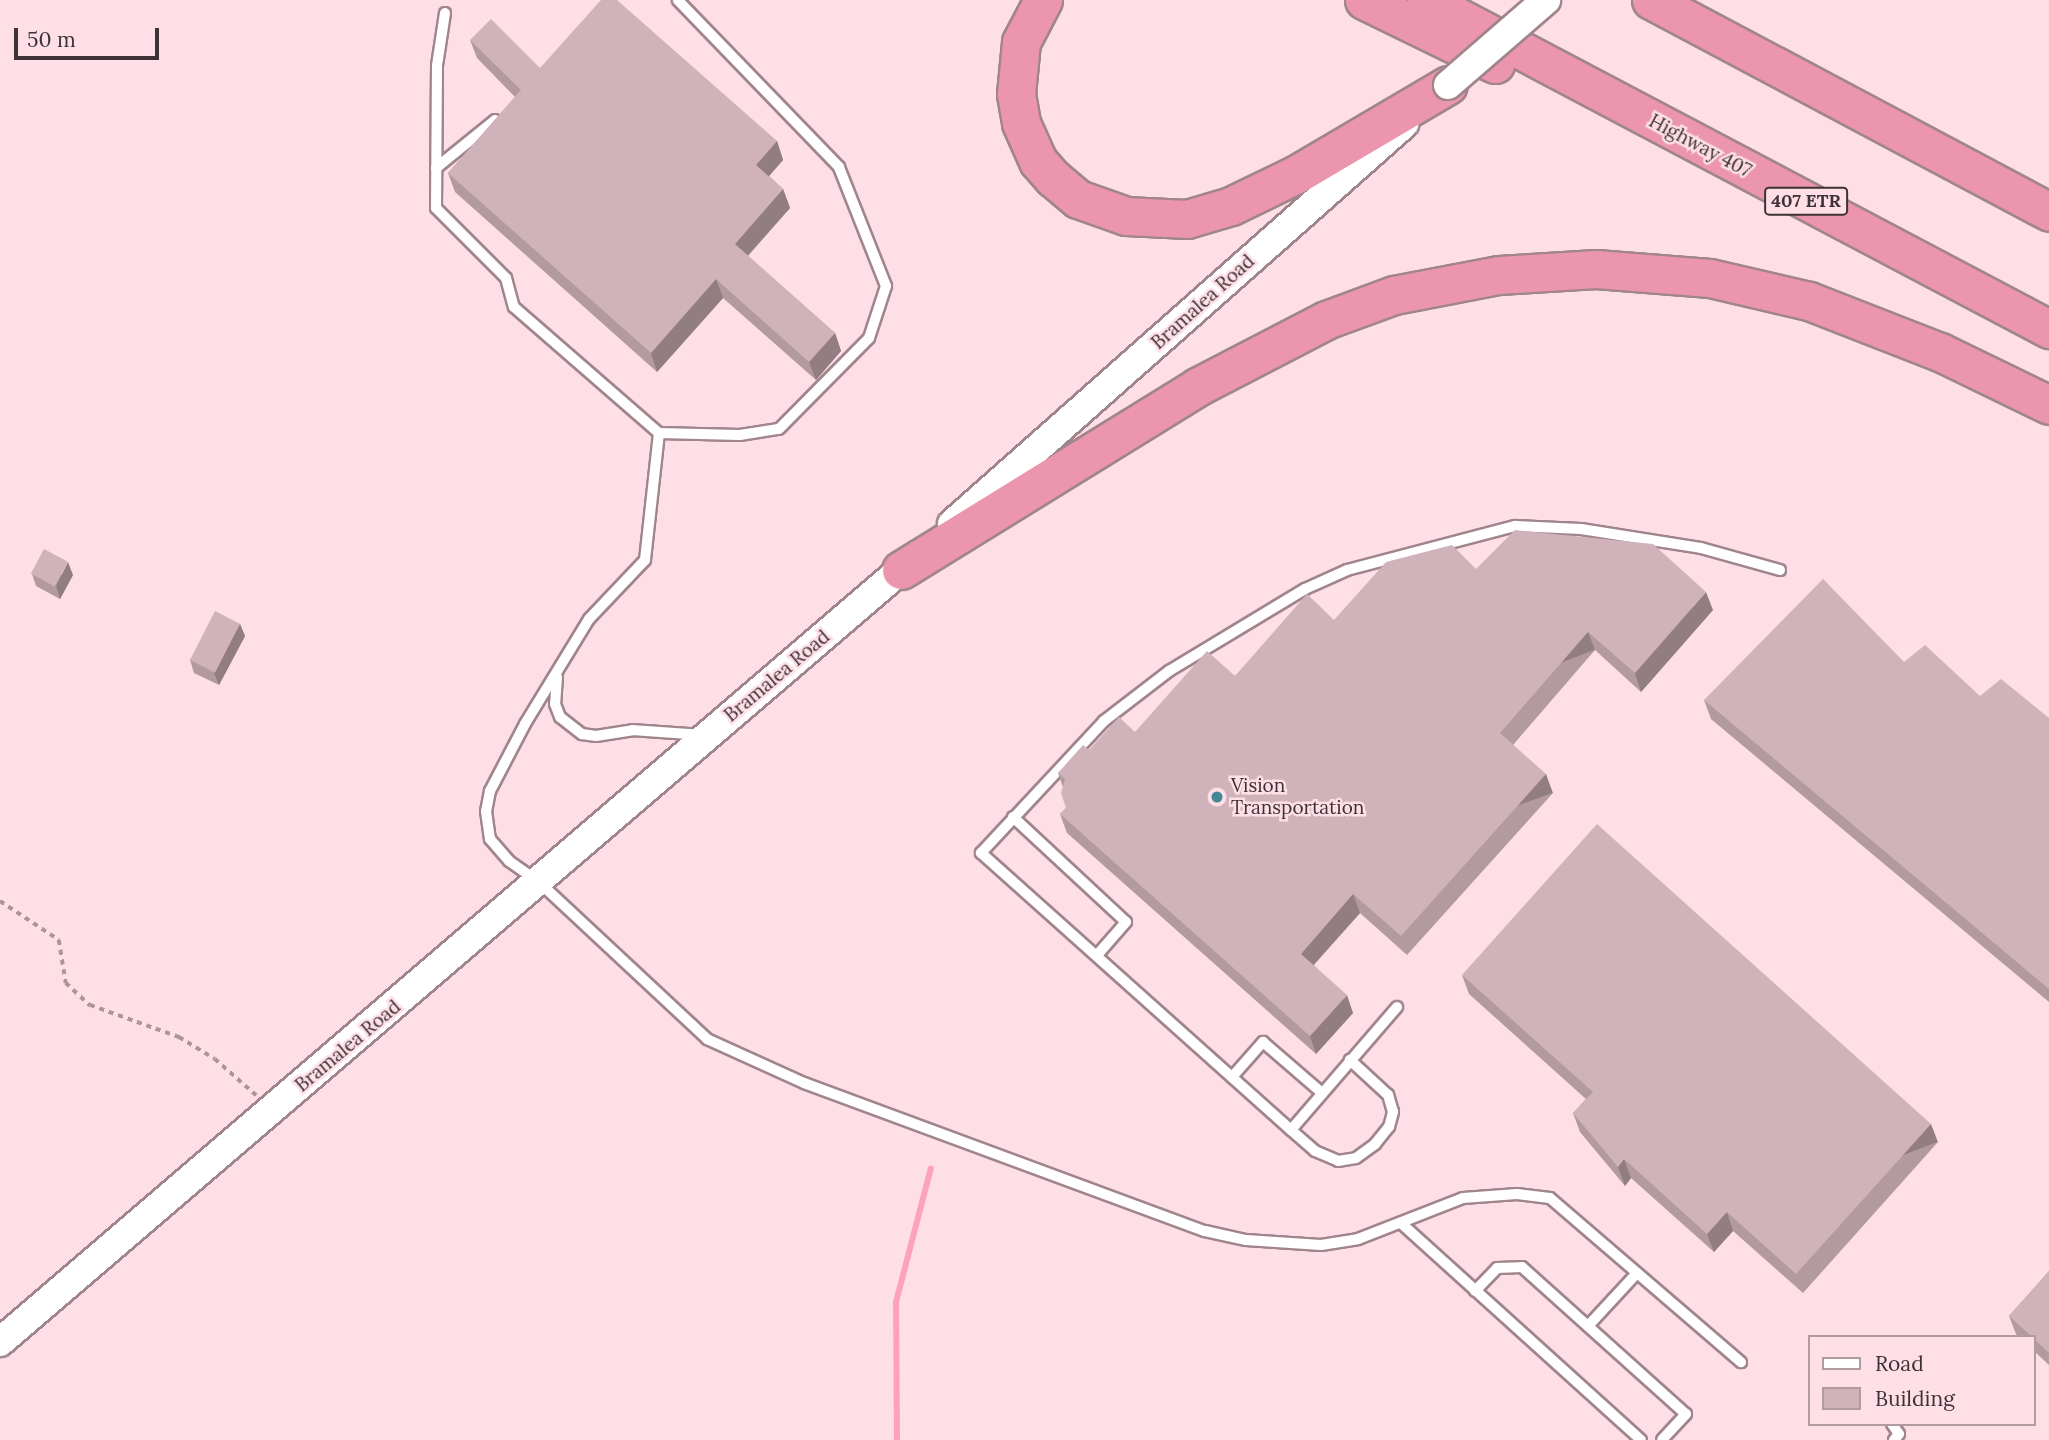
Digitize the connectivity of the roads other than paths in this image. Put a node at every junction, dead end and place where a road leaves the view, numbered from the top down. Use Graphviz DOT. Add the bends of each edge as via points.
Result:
graph roads {
  1 [pos="678,0"];
  2 [pos="1043,0"];
  3 [pos="1364,0"];
  4 [pos="1426,0"];
  5 [pos="1546,0"];
  6 [pos="1651,0"];
  7 [pos="445,13"];
  8 [pos="1562,74"];
  9 [pos="1448,85"];
  10 [pos="495,120"];
  11 [pos="436,168"];
  12 [pos="2049,212"];
  13 [pos="2049,329"];
  14 [pos="2049,405"];
  15 [pos="659,433"];
  16 [pos="1780,569"];
  17 [pos="901,570"];
  18 [pos="561,664"];
  19 [pos="705,736"];
  20 [pos="1013,817"];
  21 [pos="540,883"];
  22 [pos="1098,954"];
  23 [pos="1397,1007"];
  24 [pos="1350,1060"];
  25 [pos="1232,1077"];
  26 [pos="1322,1093"];
  27 [pos="1291,1130"];
  28 [pos="1402,1224"];
  29 [pos="1637,1273"];
  30 [pos="1475,1291"];
  31 [pos="1588,1326"];
  32 [pos="0,1342"];
  33 [pos="1741,1362"];
  34 [pos="1893,1426"];
  35 [pos="1641,1440"];
  36 [pos="1662,1440"];
  37 [pos="1894,1440"];
  1 -- 15 [label="lane" via="839,167 886,286 869,338 779,429 740,435"];
  2 -- 9 [label="highway" via="1021,42 1016,94 1021,123 1038,161 1053,178 1078,199 1126,216 1187,219 1231,206 1297,174"];
  3 -- 8 [label="highway" via="1511,72"];
  4 -- 8 [label="highway, Highway 407 / 407 ETR"];
  5 -- 9 [label="main road, Bramalea Road, bridge"];
  6 -- 12 [label="highway"];
  7 -- 11 [label="lane" via="437,65"];
  8 -- 13 [label="highway, Highway 407 / 407 ETR"];
  9 -- 17 [label="main road, Bramalea Road"];
  10 -- 11 [label="lane"];
  11 -- 15 [label="lane" via="436,208 506,278 514,307"];
  14 -- 17 [label="highway" via="1940,352 1797,298 1710,278 1596,268 1499,275 1394,295 1326,320 1197,387"];
  15 -- 18 [label="lane" via="645,559 589,619"];
  16 -- 20 [label="lane" via="1700,548 1581,529 1515,526 1347,570 1305,589 1169,671 1104,721"];
  17 -- 19 [label="main road, Bramalea Road"];
  18 -- 19 [label="lane" via="555,704 565,722 582,734 633,730"];
  18 -- 21 [label="lane" via="490,791 486,811 490,839 509,861"];
  19 -- 21 [label="main road, Bramalea Road"];
  20 -- 22 [label="lane" via="1126,922"];
  20 -- 22 [label="lane" via="981,853"];
  21 -- 28 [label="lane" via="707,1039 804,1083 1205,1231 1246,1240 1321,1245"];
  21 -- 32 [label="main road, Bramalea Road"];
  22 -- 25 [label="lane"];
  23 -- 24 [label="lane"];
  24 -- 26 [label="lane"];
  24 -- 27 [label="lane" via="1388,1095 1393,1111 1389,1127 1375,1144 1356,1158 1338,1161 1315,1151"];
  25 -- 26 [label="lane" via="1263,1042"];
  25 -- 27 [label="lane"];
  26 -- 27 [label="lane"];
  28 -- 29 [label="lane" via="1463,1198 1517,1194 1550,1198"];
  28 -- 30 [label="lane"];
  29 -- 31 [label="lane"];
  29 -- 33 [label="lane"];
  30 -- 31 [label="lane" via="1497,1268 1522,1267"];
  30 -- 35 [label="lane"];
  31 -- 36 [label="lane" via="1686,1414"];
  34 -- 37 [label="lane" via="1899,1434"];
}
